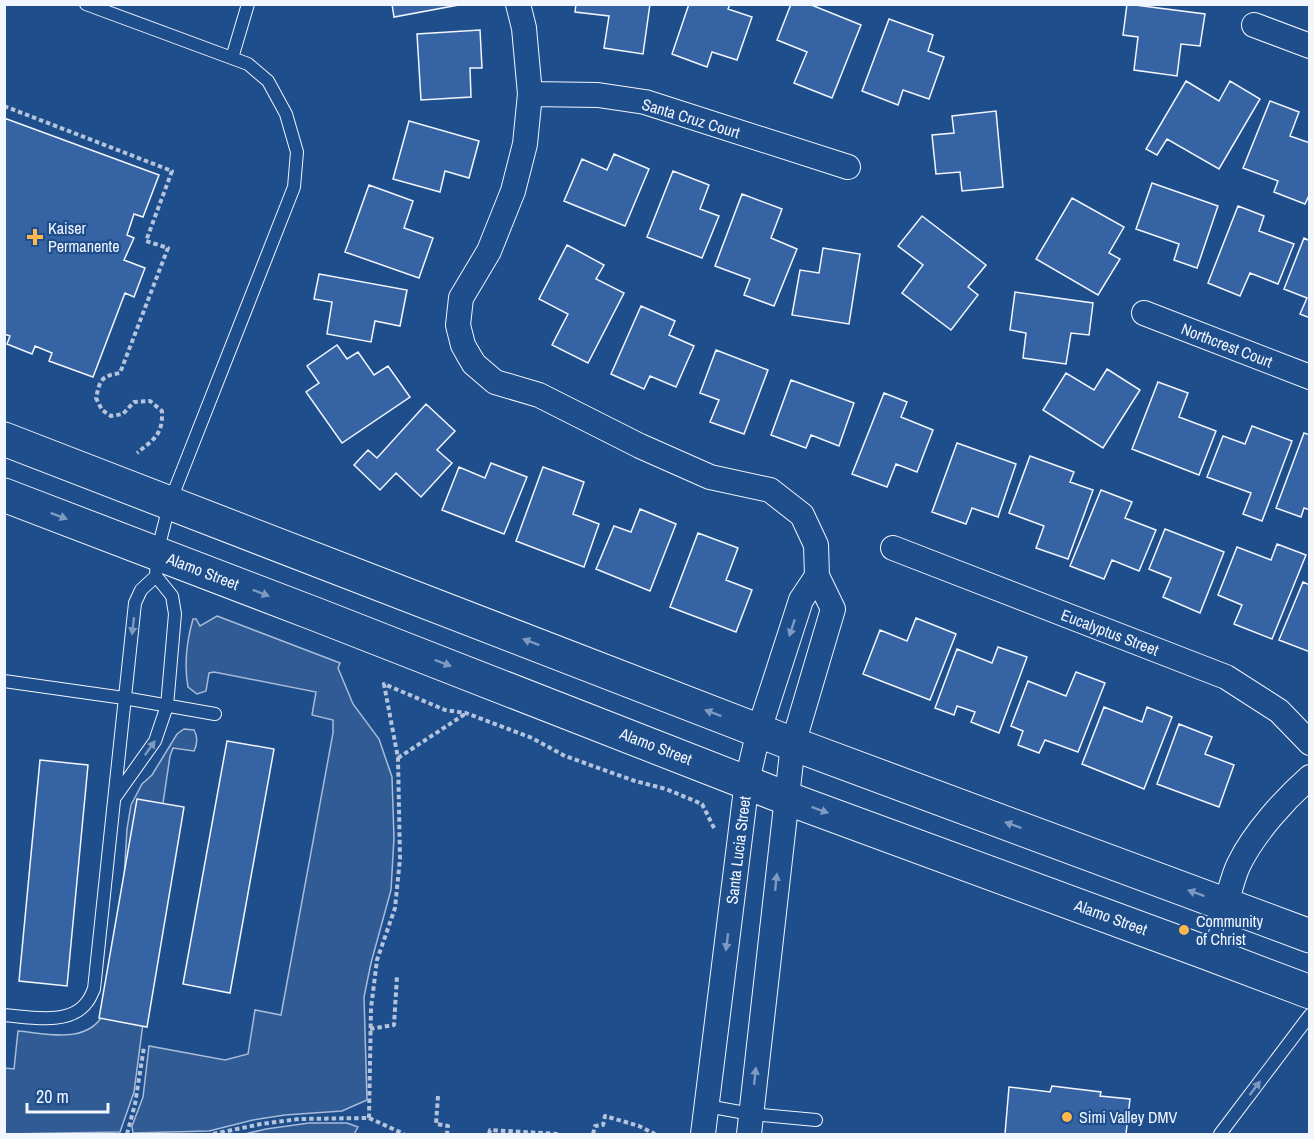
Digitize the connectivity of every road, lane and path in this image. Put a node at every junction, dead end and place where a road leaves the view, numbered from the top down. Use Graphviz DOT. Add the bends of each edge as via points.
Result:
graph roads {
  1 [pos="86,4"];
  2 [pos="248,4"];
  3 [pos="518,4"];
  4 [pos="1254,25"];
  5 [pos="1310,46"];
  6 [pos="232,57"];
  7 [pos="530,94"];
  8 [pos="4,106"];
  9 [pos="848,167"];
  10 [pos="1144,313"];
  11 [pos="1310,377"];
  12 [pos="4,439"];
  13 [pos="136,453"];
  14 [pos="4,495"];
  15 [pos="170,502"];
  16 [pos="893,548"];
  17 [pos="156,564"];
  18 [pos="817,576"];
  19 [pos="4,681"];
  20 [pos="124,698"];
  21 [pos="167,706"];
  22 [pos="466,713"];
  23 [pos="215,714"];
  24 [pos="759,730"];
  25 [pos="1310,743"];
  26 [pos="793,744"];
  27 [pos="398,758"];
  28 [pos="1310,777"];
  29 [pos="747,781"];
  30 [pos="116,796"];
  31 [pos="786,798"];
  32 [pos="714,839"];
  33 [pos="1226,904"];
  34 [pos="1310,936"];
  35 [pos="1207,953"];
  36 [pos="397,976"];
  37 [pos="1310,993"];
  38 [pos="4,1015"];
  39 [pos="1310,1015"];
  40 [pos="370,1029"];
  41 [pos="144,1047"];
  42 [pos="438,1096"];
  43 [pos="707,1106"];
  44 [pos="369,1118"];
  45 [pos="816,1120"];
  46 [pos="750,1124"];
  47 [pos="127,1134"];
  48 [pos="213,1134"];
  49 [pos="404,1134"];
  50 [pos="447,1134"];
  51 [pos="489,1134"];
  52 [pos="559,1134"];
  53 [pos="593,1134"];
  54 [pos="655,1134"];
  55 [pos="704,1134"];
  56 [pos="1220,1134"];
  1 -- 6 [label="lane"];
  2 -- 6 [label="lane"];
  3 -- 7 [label="street"];
  4 -- 5 [label="street"];
  6 -- 15 [label="lane" via="248,64 268,81 286,114 297,152 294,187"];
  7 -- 9 [label="street, Santa Cruz Court" via="598,95 645,102"];
  7 -- 18 [label="street" via="525,144 513,191 489,250 460,298 458,325 468,354 495,382 539,395 710,477 770,490 802,515 816,545"];
  8 -- 13 [label="path" via="172,171 146,241 168,248 120,373 100,381 96,398 102,410 111,416 123,414 134,402 150,400 162,411 163,425 156,438"];
  10 -- 11 [label="street, Northcrest Court"];
  12 -- 15 [label="main road"];
  14 -- 17 [label="main road, Alamo Street, one-way"];
  15 -- 17 [label="lane"];
  24 -- 15 [label="main road, one-way"];
  16 -- 25 [label="street, Eucalyptus Street" via="1226,677 1279,711"];
  17 -- 20 [label="lane, one-way" via="135,603"];
  17 -- 21 [label="lane" via="172,596 175,614"];
  17 -- 29 [label="main road, Alamo Street, one-way"];
  18 -- 24 [label="street, Santa Lucia Street, one-way" via="801,600"];
  18 -- 26 [label="street" via="833,609"];
  19 -- 20 [label="lane"];
  20 -- 21 [label="lane"];
  20 -- 30 [label="lane"];
  21 -- 23 [label="lane"];
  30 -- 21 [label="lane, one-way" via="155,741"];
  22 -- 27 [label="path"];
  22 -- 27 [label="path" via="445,710 384,684"];
  22 -- 32 [label="path" via="532,738 565,756 702,804 715,829"];
  24 -- 26 [label="main road"];
  24 -- 29 [label="street, Santa Lucia Street"];
  26 -- 31 [label="street"];
  33 -- 26 [label="main road, one-way"];
  27 -- 40 [label="path" via="400,859 395,908 377,960"];
  28 -- 33 [label="street" via="1294,790 1239,863"];
  29 -- 31 [label="main road, Alamo Street"];
  29 -- 43 [label="street, Santa Lucia Street, one-way"];
  30 -- 38 [label="lane" via="94,989 87,1003 71,1015"];
  31 -- 35 [label="main road, Alamo Street, one-way"];
  46 -- 31 [label="street, one-way"];
  33 -- 34 [label="main road"];
  33 -- 35 [label="lane"];
  35 -- 37 [label="main road, Alamo Street"];
  36 -- 40 [label="path" via="394,1026"];
  56 -- 39 [label="lane, one-way"];
  40 -- 44 [label="path"];
  41 -- 47 [label="path"];
  42 -- 50 [label="path" via="436,1124 448,1126"];
  43 -- 46 [label="lane"];
  43 -- 55 [label="street, Santa Lucia Street"];
  44 -- 48 [label="path" via="299,1119"];
  44 -- 49 [label="path"];
  45 -- 46 [label="lane"];
  51 -- 52 [label="path" via="490,1130"];
  53 -- 54 [label="path" via="595,1126 603,1125 605,1116"];
}
